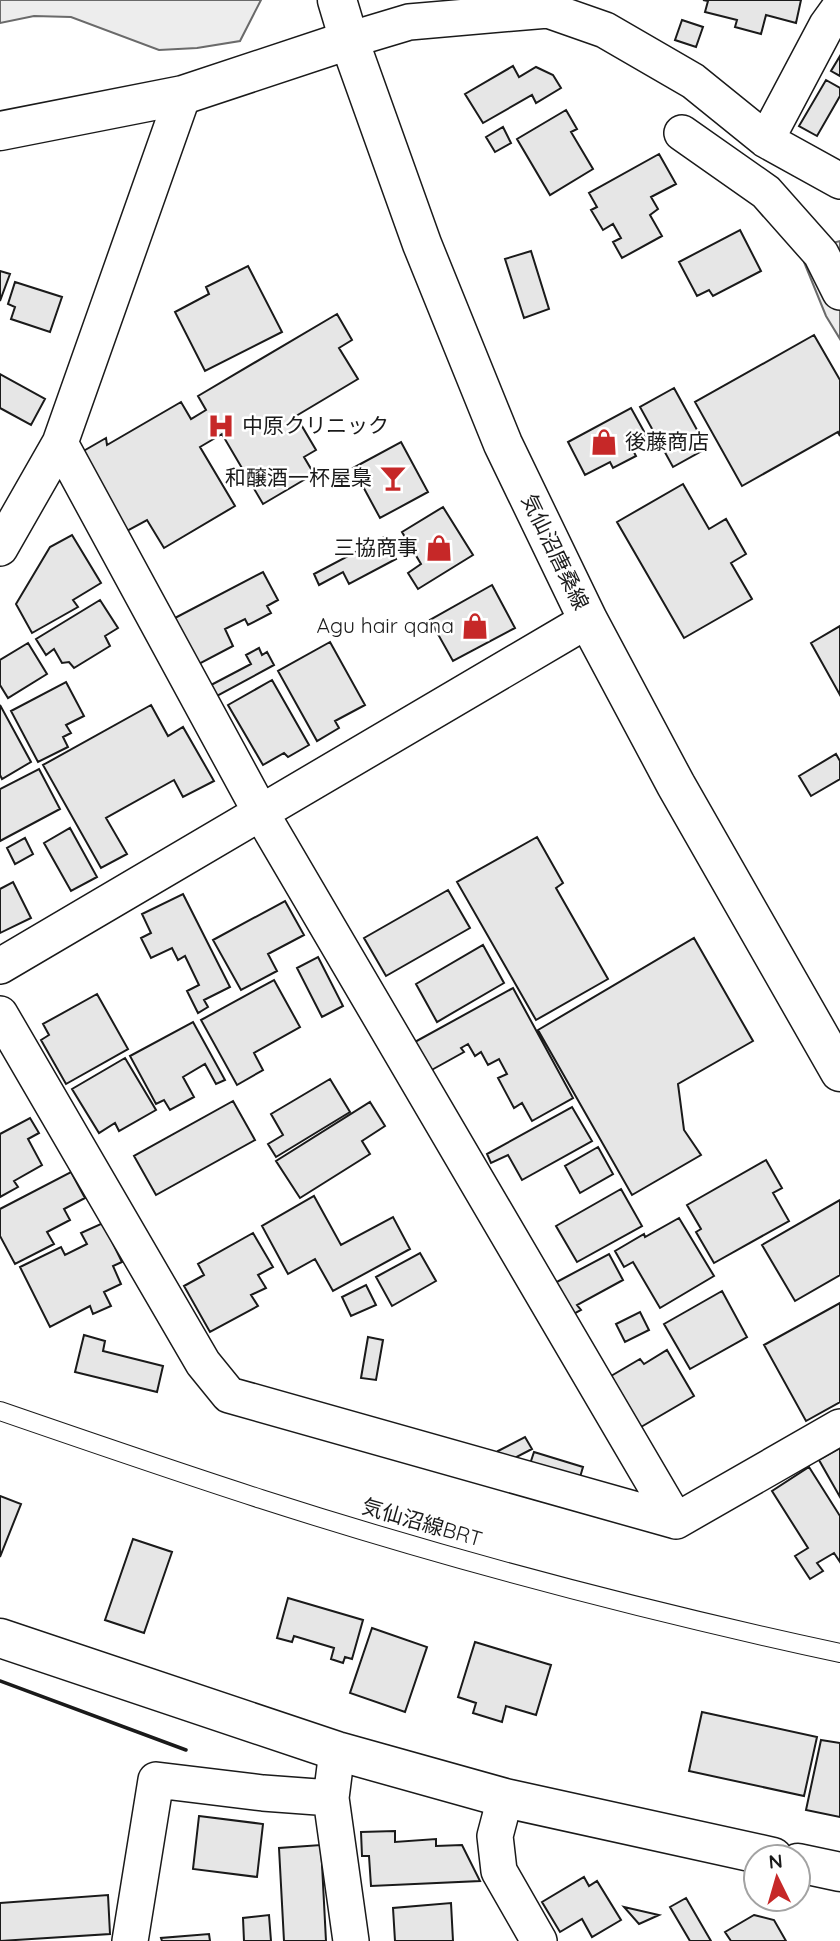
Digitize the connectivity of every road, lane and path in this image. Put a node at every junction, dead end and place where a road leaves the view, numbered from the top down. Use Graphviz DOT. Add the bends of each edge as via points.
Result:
graph roads {
  1 [pos="337,0"];
  2 [pos="840,7"];
  3 [pos="349,40"];
  4 [pos="183,95"];
  5 [pos="0,131"];
  6 [pos="682,133"];
  7 [pos="766,140"];
  8 [pos="840,181"];
  9 [pos="840,292"];
  10 [pos="60,443"];
  11 [pos="0,548"];
  12 [pos="588,620"];
  13 [pos="261,813"];
  14 [pos="0,966"];
  15 [pos="0,1014"];
  16 [pos="840,1072"];
  17 [pos="0,1411"];
  18 [pos="840,1427"];
  19 [pos="676,1521"];
  20 [pos="0,1638"];
  21 [pos="840,1653"];
  22 [pos="337,1751"];
  23 [pos="331,1798"];
  24 [pos="505,1798"];
  25 [pos="742,1850"];
  26 [pos="812,1866"];
  27 [pos="840,1872"];
  28 [pos="130,1941"];
  29 [pos="351,1941"];
  30 [pos="539,1941"];
  1 -- 3 [label="street, 気仙沼唐桑線"];
  2 -- 7 [label="street"];
  3 -- 4 [label="street"];
  3 -- 7 [label="street" via="410,22 548,10 605,30 693,81"];
  3 -- 12 [label="street, 気仙沼唐桑線" via="422,244 503,444"];
  4 -- 5 [label="street"];
  4 -- 10 [label="street"];
  6 -- 9 [label="street" via="766,192 821,254"];
  7 -- 8 [label="street"];
  10 -- 11 [label="street"];
  10 -- 13 [label="street"];
  12 -- 13 [label="street"];
  12 -- 16 [label="street, 気仙沼唐桑線"];
  13 -- 14 [label="street"];
  13 -- 19 [label="street"];
  15 -- 19 [label="street" via="203,1363 229,1395"];
  17 -- 21 [label="lane, 気仙沼線BRT" via="423,1549 588,1594"];
  18 -- 19 [label="street"];
  20 -- 22 [label="street"];
  22 -- 23 [label="street"];
  22 -- 24 [label="street"];
  23 -- 28 [label="street" via="156,1780"];
  23 -- 29 [label="street"];
  24 -- 25 [label="street"];
  24 -- 30 [label="street" via="495,1836 499,1871"];
  26 -- 27 [label="street"];
}
